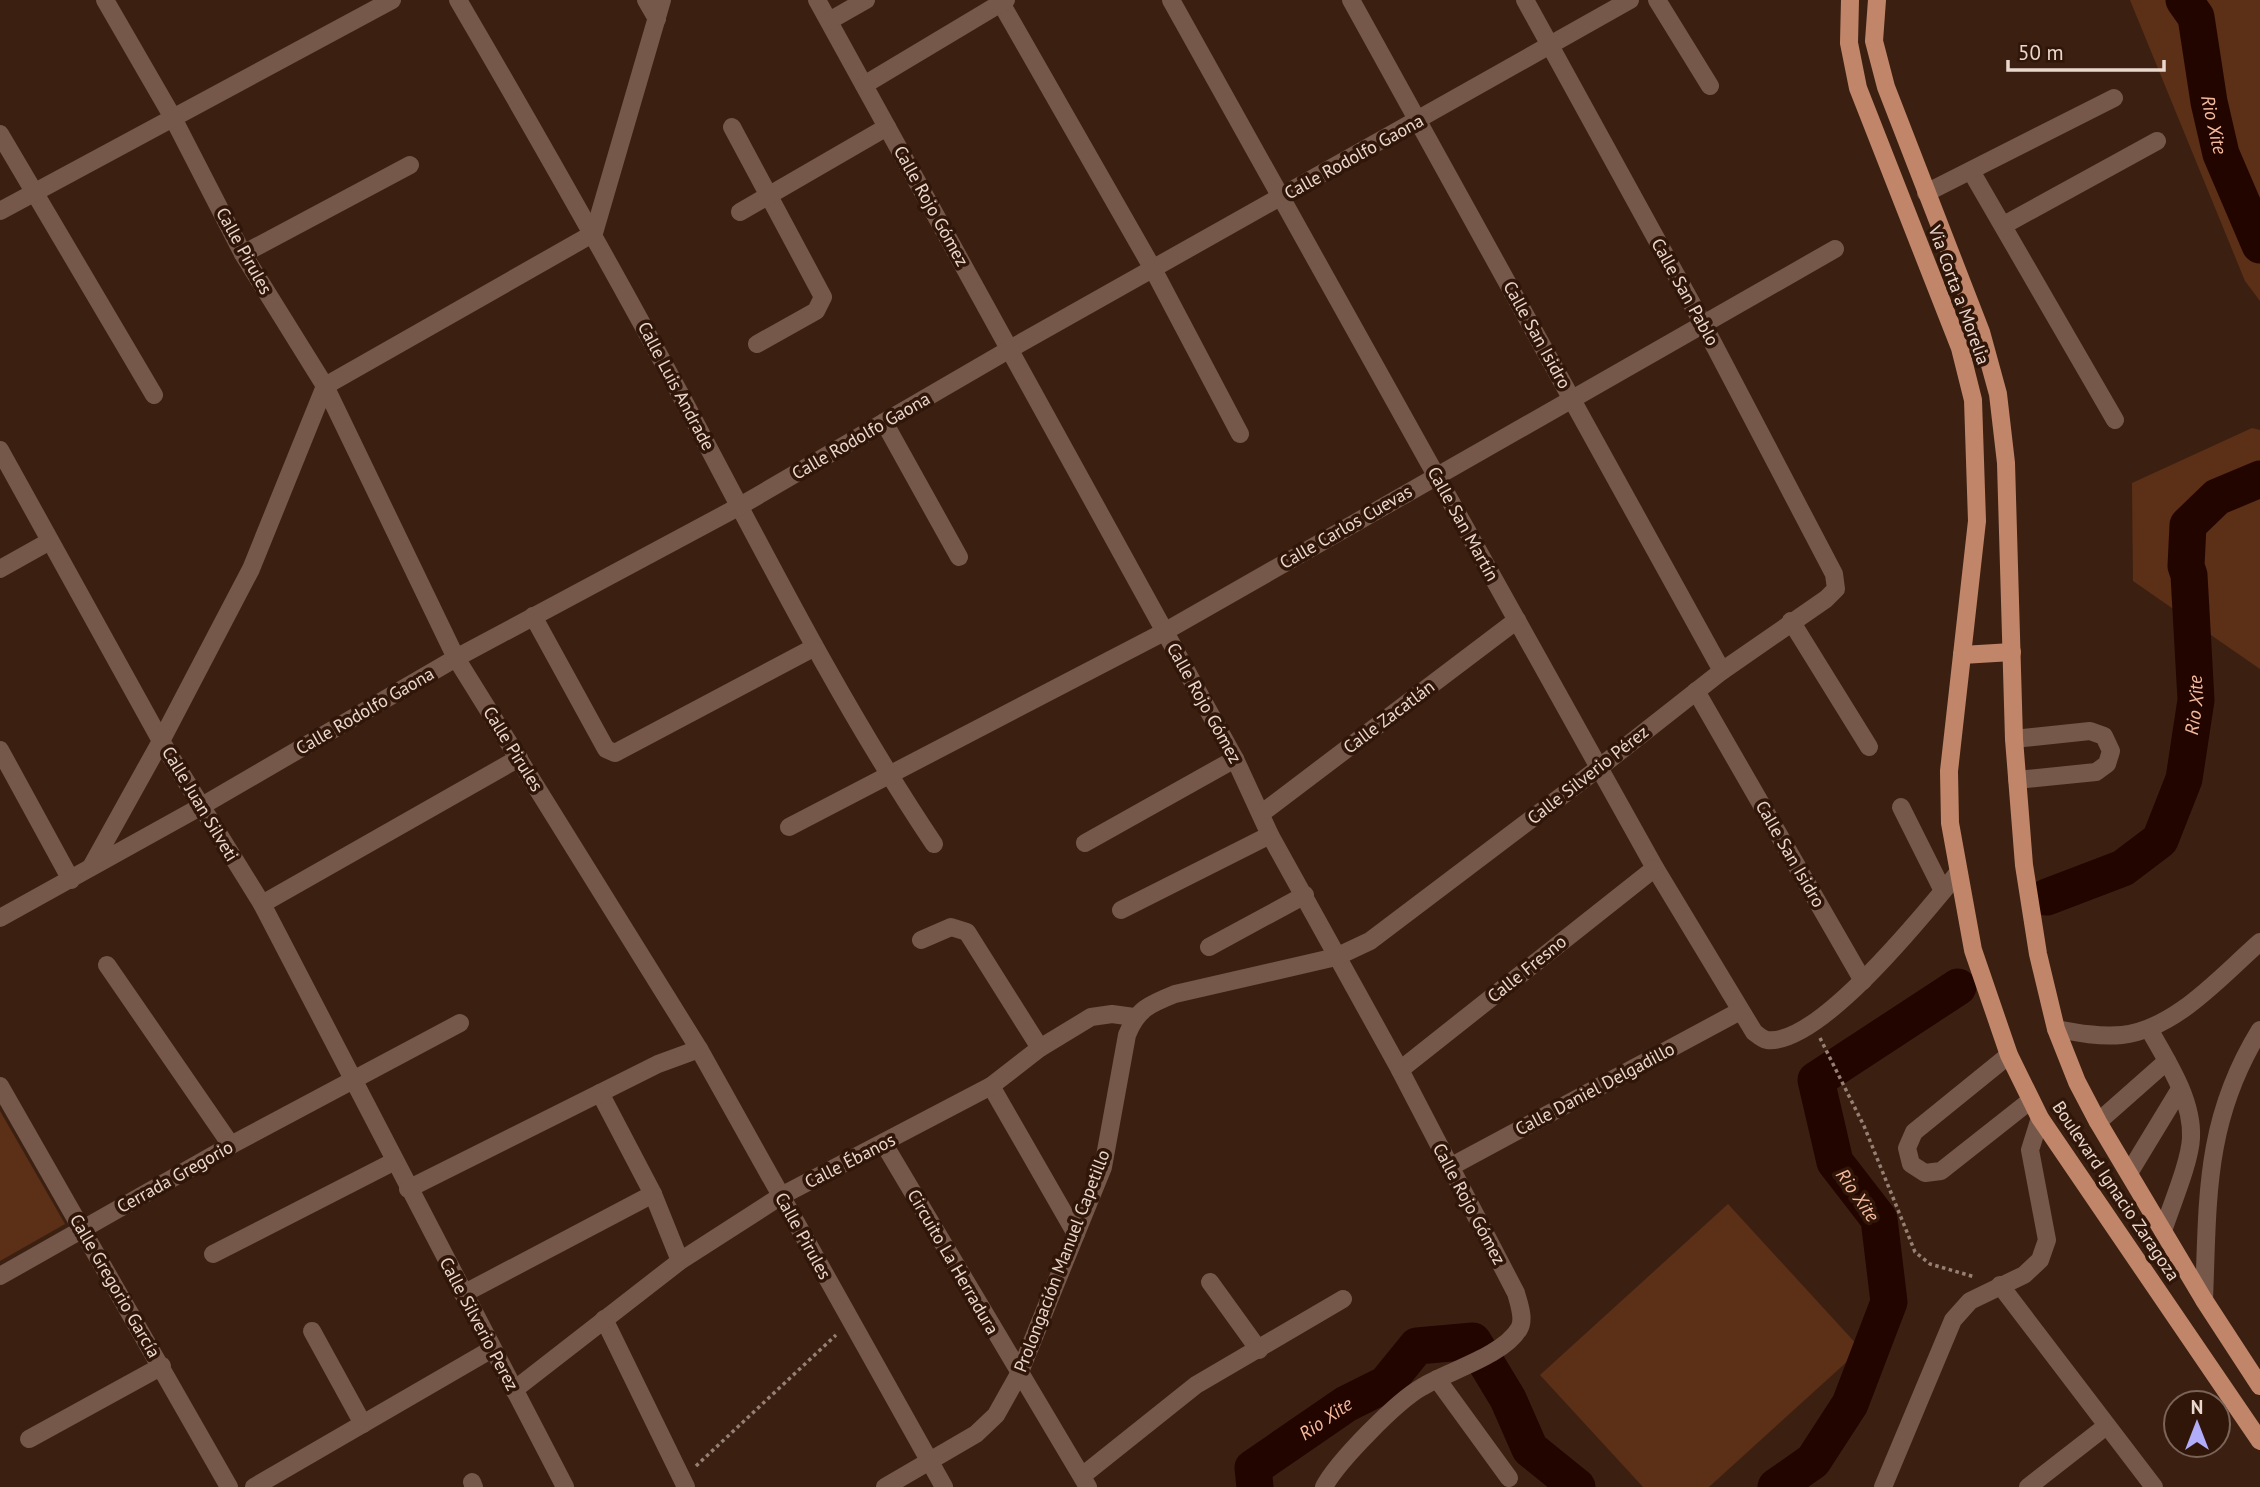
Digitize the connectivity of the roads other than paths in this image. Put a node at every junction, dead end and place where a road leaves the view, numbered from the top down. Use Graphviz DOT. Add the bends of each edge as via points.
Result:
graph roads {
  1 [pos="105,0"];
  2 [pos="392,0"];
  3 [pos="458,0"];
  4 [pos="646,0"];
  5 [pos="663,0"];
  6 [pos="817,0"];
  7 [pos="866,0"];
  8 [pos="1171,0"];
  9 [pos="1351,0"];
  10 [pos="1525,0"];
  11 [pos="1629,0"];
  12 [pos="1657,0"];
  13 [pos="1850,0"];
  14 [pos="1877,0"];
  15 [pos="1004,1"];
  16 [pos="657,19"];
  17 [pos="829,21"];
  18 [pos="1549,46"];
  19 [pos="864,85"];
  20 [pos="1710,86"];
  21 [pos="2114,98"];
  22 [pos="172,116"];
  23 [pos="1418,121"];
  24 [pos="732,127"];
  25 [pos="887,127"];
  26 [pos="0,134"];
  27 [pos="2157,141"];
  28 [pos="410,165"];
  29 [pos="1971,171"];
  30 [pos="32,193"];
  31 [pos="1926,193"];
  32 [pos="770,195"];
  33 [pos="1283,197"];
  34 [pos="0,211"];
  35 [pos="740,212"];
  36 [pos="2004,225"];
  37 [pos="594,233"];
  38 [pos="1835,248"];
  39 [pos="243,254"];
  40 [pos="1153,269"];
  41 [pos="1703,324"];
  42 [pos="757,344"];
  43 [pos="1010,349"];
  44 [pos="325,386"];
  45 [pos="154,395"];
  46 [pos="1573,398"];
  47 [pos="2115,420"];
  48 [pos="884,422"];
  49 [pos="1240,434"];
  50 [pos="3,461"];
  51 [pos="1436,476"];
  52 [pos="740,506"];
  53 [pos="50,541"];
  54 [pos="958,557"];
  55 [pos="0,569"];
  56 [pos="1836,589"];
  57 [pos="533,616"];
  58 [pos="1517,620"];
  59 [pos="1791,621"];
  60 [pos="1164,632"];
  61 [pos="813,648"];
  62 [pos="2012,652"];
  63 [pos="1962,655"];
  64 [pos="456,658"];
  65 [pos="1722,671"];
  66 [pos="1696,691"];
  67 [pos="2014,738"];
  68 [pos="161,741"];
  69 [pos="1868,747"];
  70 [pos="0,750"];
  71 [pos="519,758"];
  72 [pos="1235,759"];
  73 [pos="1600,767"];
  74 [pos="888,775"];
  75 [pos="2017,780"];
  76 [pos="200,807"];
  77 [pos="1900,807"];
  78 [pos="1262,813"];
  79 [pos="789,827"];
  80 [pos="1270,835"];
  81 [pos="1085,843"];
  82 [pos="934,844"];
  83 [pos="90,868"];
  84 [pos="1654,868"];
  85 [pos="1957,874"];
  86 [pos="71,880"];
  87 [pos="1943,891"];
  88 [pos="1305,895"];
  89 [pos="262,904"];
  90 [pos="1121,910"];
  91 [pos="0,918"];
  92 [pos="921,940"];
  93 [pos="2260,942"];
  94 [pos="1209,947"];
  95 [pos="1336,957"];
  96 [pos="107,965"];
  97 [pos="1863,981"];
  98 [pos="1740,1011"];
  99 [pos="1134,1017"];
  100 [pos="460,1023"];
  101 [pos="2149,1029"];
  102 [pos="2056,1030"];
  103 [pos="2260,1030"];
  104 [pos="1040,1048"];
  105 [pos="699,1049"];
  106 [pos="2008,1055"];
  107 [pos="2167,1061"];
  108 [pos="1400,1070"];
  109 [pos="353,1082"];
  110 [pos="0,1086"];
  111 [pos="990,1086"];
  112 [pos="2180,1089"];
  113 [pos="600,1093"];
  114 [pos="2031,1100"];
  115 [pos="2040,1118"];
  116 [pos="2098,1122"];
  117 [pos="884,1144"];
  118 [pos="231,1145"];
  119 [pos="393,1162"];
  120 [pos="1450,1167"];
  121 [pos="2129,1173"];
  122 [pos="408,1189"];
  123 [pos="653,1194"];
  124 [pos="781,1196"];
  125 [pos="81,1230"];
  126 [pos="2163,1231"];
  127 [pos="1076,1234"];
  128 [pos="213,1254"];
  129 [pos="680,1261"];
  130 [pos="0,1276"];
  131 [pos="1210,1282"];
  132 [pos="2000,1285"];
  133 [pos="463,1294"];
  134 [pos="1343,1299"];
  135 [pos="2204,1300"];
  136 [pos="604,1319"];
  137 [pos="313,1331"];
  138 [pos="492,1349"];
  139 [pos="1259,1350"];
  140 [pos="162,1366"];
  141 [pos="1018,1374"];
  142 [pos="1437,1379"];
  143 [pos="2259,1383"];
  144 [pos="514,1390"];
  145 [pos="363,1424"];
  146 [pos="2105,1427"];
  147 [pos="29,1439"];
  148 [pos="2260,1441"];
  149 [pos="931,1462"];
  150 [pos="1509,1478"];
  151 [pos="1085,1482"];
  152 [pos="684,1483"];
  153 [pos="229,1487"];
  154 [pos="254,1487"];
  155 [pos="565,1487"];
  156 [pos="885,1487"];
  157 [pos="944,1487"];
  158 [pos="1324,1487"];
  159 [pos="1883,1487"];
  160 [pos="2028,1487"];
  161 [pos="2154,1487"];
  1 -- 22 [label="street, Calle Pirules"];
  2 -- 22 [label="street"];
  3 -- 37 [label="street, Calle Luis Andrade"];
  4 -- 16 [label="street"];
  5 -- 16 [label="street"];
  6 -- 17 [label="street, Calle Rojo Gómez"];
  7 -- 17 [label="street"];
  8 -- 33 [label="street, Calle San Martín"];
  9 -- 23 [label="street, Calle San Isidro"];
  10 -- 18 [label="street, Calle San Pablo"];
  11 -- 18 [label="street, Calle Rodolfo Gaona"];
  12 -- 20 [label="street"];
  13 -- 63 [label="main road, Via Corta a Morelia" via="1849,43 1858,88 1960,348 1973,400 1977,521"];
  14 -- 31 [label="main road, Via Corta a Morelia" via="1874,41 1885,87"];
  15 -- 19 [label="street"];
  15 -- 40 [label="street"];
  16 -- 37 [label="street"];
  17 -- 19 [label="street, Calle Rojo Gómez"];
  18 -- 23 [label="street, Calle Rodolfo Gaona"];
  18 -- 41 [label="street, Calle San Pablo"];
  19 -- 25 [label="street, Calle Rojo Gómez"];
  21 -- 29 [label="street"];
  22 -- 30 [label="street"];
  22 -- 39 [label="street, Calle Pirules"];
  23 -- 33 [label="street, Calle Rodolfo Gaona"];
  23 -- 46 [label="street, Calle San Isidro"];
  24 -- 32 [label="street"];
  25 -- 32 [label="street"];
  25 -- 43 [label="street, Calle Rojo Gómez"];
  26 -- 30 [label="street"];
  27 -- 36 [label="street"];
  28 -- 39 [label="street"];
  29 -- 31 [label="street"];
  29 -- 36 [label="street"];
  30 -- 34 [label="street"];
  30 -- 45 [label="street"];
  31 -- 62 [label="main road, Via Corta a Morelia" via="1981,332 1998,394 2006,463"];
  32 -- 35 [label="street"];
  32 -- 42 [label="street" via="823,298 816,310"];
  33 -- 40 [label="street, Calle Rodolfo Gaona"];
  33 -- 51 [label="street, Calle San Martín"];
  36 -- 47 [label="street"];
  37 -- 44 [label="street"];
  37 -- 52 [label="street, Calle Luis Andrade"];
  38 -- 41 [label="street, Calle Carlos Cuevas"];
  39 -- 44 [label="street, Calle Pirules"];
  40 -- 43 [label="street, Calle Rodolfo Gaona"];
  40 -- 49 [label="street"];
  41 -- 46 [label="street, Calle Carlos Cuevas"];
  41 -- 56 [label="street, Calle San Pablo" via="1834,574"];
  43 -- 48 [label="street, Calle Rodolfo Gaona"];
  43 -- 60 [label="street, Calle Rojo Gómez"];
  44 -- 64 [label="street, Calle Pirules"];
  44 -- 68 [label="street, Calle Rodolfo Gaona" via="251,569"];
  46 -- 51 [label="street, Calle Carlos Cuevas"];
  46 -- 65 [label="street, Calle San Isidro"];
  48 -- 52 [label="street, Calle Rodolfo Gaona"];
  48 -- 54 [label="street"];
  50 -- 53 [label="street, Calle Juan Silveti"];
  51 -- 58 [label="street, Calle San Martín"];
  51 -- 60 [label="street, Calle Carlos Cuevas"];
  52 -- 57 [label="street, Calle Rodolfo Gaona"];
  52 -- 61 [label="street, Calle Luis Andrade"];
  53 -- 55 [label="street"];
  53 -- 68 [label="street, Calle Juan Silveti"];
  56 -- 59 [label="street, Calle Silverio Pérez"];
  57 -- 61 [label="street" via="607,749 615,753"];
  57 -- 64 [label="street, Calle Rodolfo Gaona"];
  58 -- 73 [label="street, Calle San Martín"];
  58 -- 78 [label="street, Calle Zacatlán"];
  59 -- 65 [label="street, Calle Silverio Pérez"];
  59 -- 69 [label="street"];
  60 -- 72 [label="street, Calle Rojo Gómez"];
  60 -- 74 [label="street, Calle Carlos Cuevas"];
  61 -- 74 [label="street, Calle Luis Andrade"];
  62 -- 63 [label="main road"];
  62 -- 67 [label="main road, Boulevard Ignacio Zaragoza"];
  63 -- 85 [label="main road, Boulevard Ignacio Zaragoza" via="1950,771"];
  64 -- 71 [label="street, Calle Pirules"];
  64 -- 76 [label="street, Calle Rodolfo Gaona"];
  65 -- 66 [label="street, Calle Silverio Pérez"];
  66 -- 73 [label="street, Calle Silverio Pérez"];
  66 -- 97 [label="street, Calle San Isidro"];
  67 -- 75 [label="main road, Boulevard Ignacio Zaragoza"];
  67 -- 75 [label="street" via="2090,731 2104,736 2111,751 2107,764 2096,772"];
  68 -- 76 [label="street, Calle Juan Silveti"];
  68 -- 83 [label="street, Calle Rodolfo Gaona"];
  70 -- 86 [label="street"];
  71 -- 89 [label="street"];
  71 -- 105 [label="street, Calle Pirules"];
  72 -- 78 [label="street, Calle Rojo Gómez"];
  72 -- 81 [label="street"];
  73 -- 84 [label="street, Calle San Martín"];
  73 -- 95 [label="street, Calle Silverio Pérez" via="1370,941"];
  74 -- 79 [label="street, Calle Carlos Cuevas"];
  74 -- 82 [label="street, Calle Luis Andrade"];
  75 -- 102 [label="main road, Boulevard Ignacio Zaragoza" via="2026,878"];
  76 -- 83 [label="street, Calle Rodolfo Gaona"];
  76 -- 89 [label="street, Calle Juan Silveti"];
  77 -- 87 [label="street"];
  78 -- 80 [label="street, Calle Rojo Gómez"];
  80 -- 88 [label="street, Calle Rojo Gómez"];
  80 -- 90 [label="street"];
  83 -- 86 [label="street, Calle Rodolfo Gaona"];
  84 -- 98 [label="street, Calle San Martín"];
  84 -- 108 [label="street, Calle Fresno"];
  85 -- 87 [label="street"];
  85 -- 106 [label="main road, Boulevard Ignacio Zaragoza" via="1973,950"];
  86 -- 91 [label="street, Calle Rodolfo Gaona"];
  87 -- 97 [label="street"];
  88 -- 94 [label="street"];
  88 -- 95 [label="street, Calle Rojo Gómez"];
  89 -- 109 [label="street, Calle Juan Silveti"];
  92 -- 104 [label="street" via="951,927 967,932"];
  93 -- 101 [label="street" via="2177,1013"];
  95 -- 99 [label="street" via="1175,994"];
  95 -- 108 [label="street, Calle Rojo Gómez"];
  96 -- 118 [label="street"];
  97 -- 98 [label="street, Calle San Martín" via="1813,1024 1780,1039 1765,1040"];
  98 -- 120 [label="street, Calle Daniel Delgadillo"];
  99 -- 104 [label="street, Calle Ébanos" via="1091,1017"];
  99 -- 127 [label="street, Prolongación Manuel Capetillo" via="1103,1167"];
  100 -- 109 [label="street, Cerrada Gregorio"];
  101 -- 102 [label="street" via="2123,1035"];
  101 -- 107 [label="street"];
  102 -- 116 [label="main road, Boulevard Ignacio Zaragoza"];
  103 -- 135 [label="street" via="2239,1064 2217,1125 2208,1189"];
  104 -- 111 [label="street, Calle Ébanos"];
  105 -- 113 [label="street"];
  105 -- 124 [label="street, Calle Pirules"];
  106 -- 114 [label="main road, Boulevard Ignacio Zaragoza"];
  106 -- 114 [label="street" via="1914,1132 1907,1148 1911,1164 1925,1173 1941,1171"];
  107 -- 112 [label="street"];
  107 -- 116 [label="street"];
  108 -- 120 [label="street, Calle Rojo Gómez"];
  109 -- 118 [label="street, Cerrada Gregorio"];
  109 -- 119 [label="street, Calle Juan Silveti"];
  110 -- 125 [label="street, Calle Gregorio García"];
  111 -- 117 [label="street, Calle Ébanos"];
  111 -- 127 [label="street"];
  112 -- 121 [label="street"];
  112 -- 126 [label="street" via="2190,1118 2191,1140"];
  113 -- 122 [label="street"];
  113 -- 123 [label="street"];
  114 -- 115 [label="main road, Boulevard Ignacio Zaragoza"];
  115 -- 132 [label="street" via="2030,1150 2047,1240 2040,1260 2024,1275"];
  115 -- 148 [label="main road, Boulevard Ignacio Zaragoza"];
  116 -- 121 [label="main road, Boulevard Ignacio Zaragoza"];
  117 -- 124 [label="street, Calle Ébanos"];
  117 -- 141 [label="street, Circuito La Herradura"];
  118 -- 125 [label="street, Cerrada Gregorio"];
  119 -- 122 [label="street, Calle Silverio Perez"];
  119 -- 128 [label="street"];
  120 -- 142 [label="street, Calle Rojo Gómez" via="1519,1302 1520,1329 1503,1345"];
  121 -- 126 [label="main road, Boulevard Ignacio Zaragoza"];
  122 -- 133 [label="street, Calle Silverio Perez"];
  123 -- 129 [label="street"];
  123 -- 133 [label="street"];
  124 -- 129 [label="street, Calle Ébanos"];
  124 -- 149 [label="street, Calle Pirules"];
  125 -- 130 [label="street, Cerrada Gregorio"];
  125 -- 140 [label="street, Calle Gregorio García"];
  126 -- 135 [label="main road, Boulevard Ignacio Zaragoza"];
  127 -- 141 [label="street, Prolongación Manuel Capetillo"];
  129 -- 136 [label="street, Calle Ébanos"];
  131 -- 139 [label="street"];
  132 -- 146 [label="street"];
  132 -- 159 [label="street" via="1970,1301 1953,1320"];
  133 -- 138 [label="street, Calle Silverio Perez"];
  134 -- 139 [label="street"];
  135 -- 143 [label="main road, Boulevard Ignacio Zaragoza"];
  136 -- 144 [label="street, Calle Ébanos"];
  136 -- 152 [label="street"];
  137 -- 145 [label="street"];
  138 -- 144 [label="street, Calle Silverio Perez"];
  138 -- 145 [label="street"];
  139 -- 151 [label="street" via="1196,1385"];
  140 -- 147 [label="street"];
  140 -- 153 [label="street, Calle Gregorio García"];
  141 -- 149 [label="street, Prolongación Manuel Capetillo" via="996,1415 976,1434"];
  141 -- 151 [label="street, Circuito La Herradura"];
  142 -- 150 [label="street"];
  142 -- 158 [label="street, Calle Rojo Gómez" via="1395,1409"];
  144 -- 155 [label="street, Calle Silverio Perez"];
  145 -- 154 [label="street"];
  146 -- 160 [label="street"];
  146 -- 161 [label="street"];
  149 -- 156 [label="street, Prolongación Manuel Capetillo"];
  149 -- 157 [label="street, Calle Pirules"];
}
